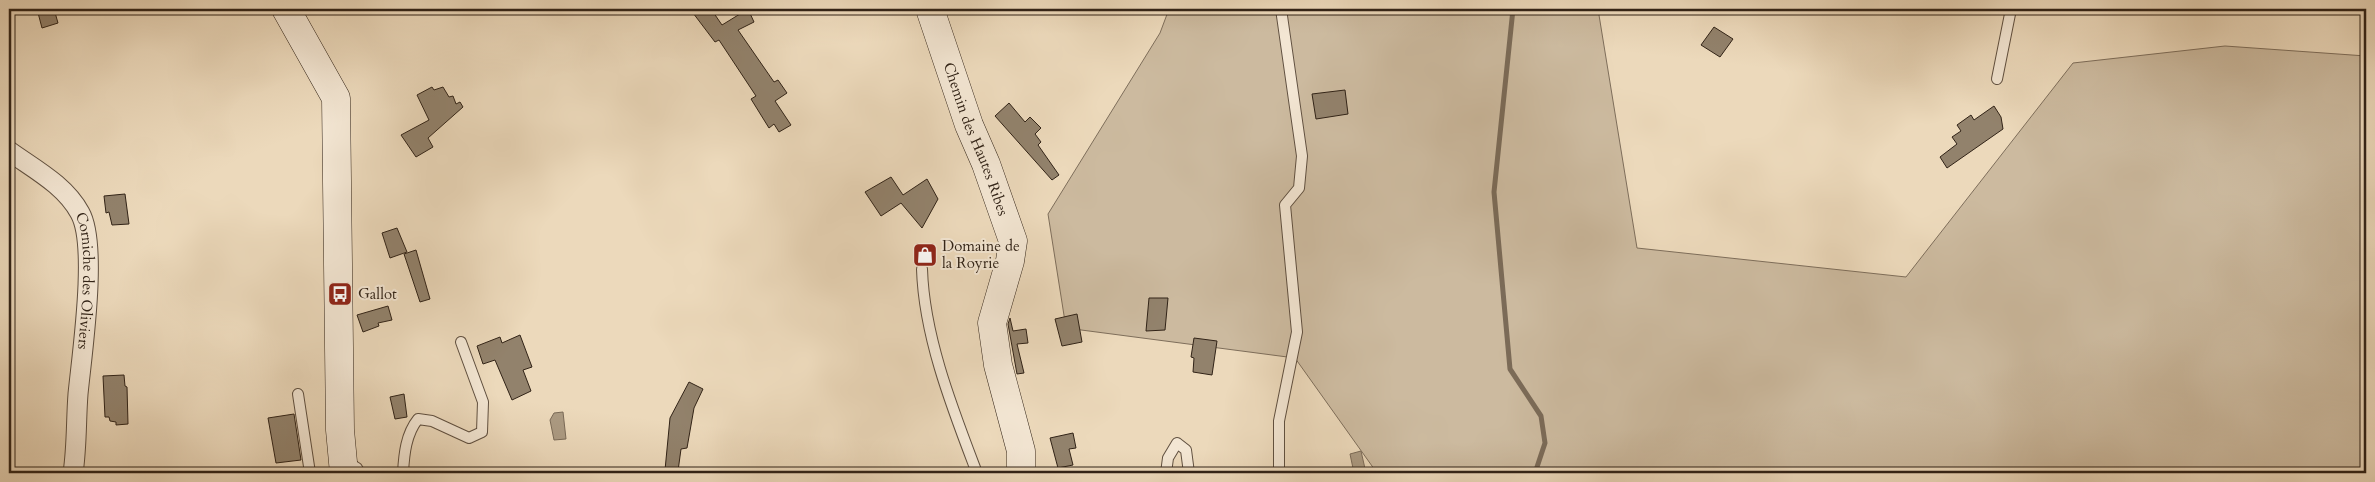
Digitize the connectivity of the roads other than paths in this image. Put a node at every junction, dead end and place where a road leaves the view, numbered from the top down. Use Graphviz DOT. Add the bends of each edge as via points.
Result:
graph roads {
  1 [pos="286,9"];
  2 [pos="930,9"];
  3 [pos="1281,9"];
  4 [pos="2011,9"];
  5 [pos="1997,79"];
  6 [pos="9,151"];
  7 [pos="922,269"];
  8 [pos="461,342"];
  9 [pos="298,394"];
  10 [pos="349,469"];
  11 [pos="1022,472"];
  12 [pos="73,473"];
  13 [pos="310,473"];
  14 [pos="403,473"];
  15 [pos="977,473"];
  16 [pos="1166,473"];
  17 [pos="1189,473"];
  18 [pos="1279,473"];
  1 -- 10 [label="street" via="336,98 340,430"];
  2 -- 11 [label="street, Chemin des Hautes Ribes" via="1013,241 992,323 998,365 1021,451"];
  3 -- 18 [label="lane" via="1302,156 1298,188 1285,205 1297,332 1279,421"];
  4 -- 5 [label="lane"];
  6 -- 12 [label="street, Corniche des Oliviers" via="50,179 68,197 80,212 87,229 88,278"];
  7 -- 15 [label="lane" via="930,333"];
  8 -- 14 [label="lane" via="483,402 482,432 469,438 432,421 418,419 410,428"];
  9 -- 13 [label="lane"];
  16 -- 17 [label="lane" via="1168,458 1177,443 1186,450"];
}
